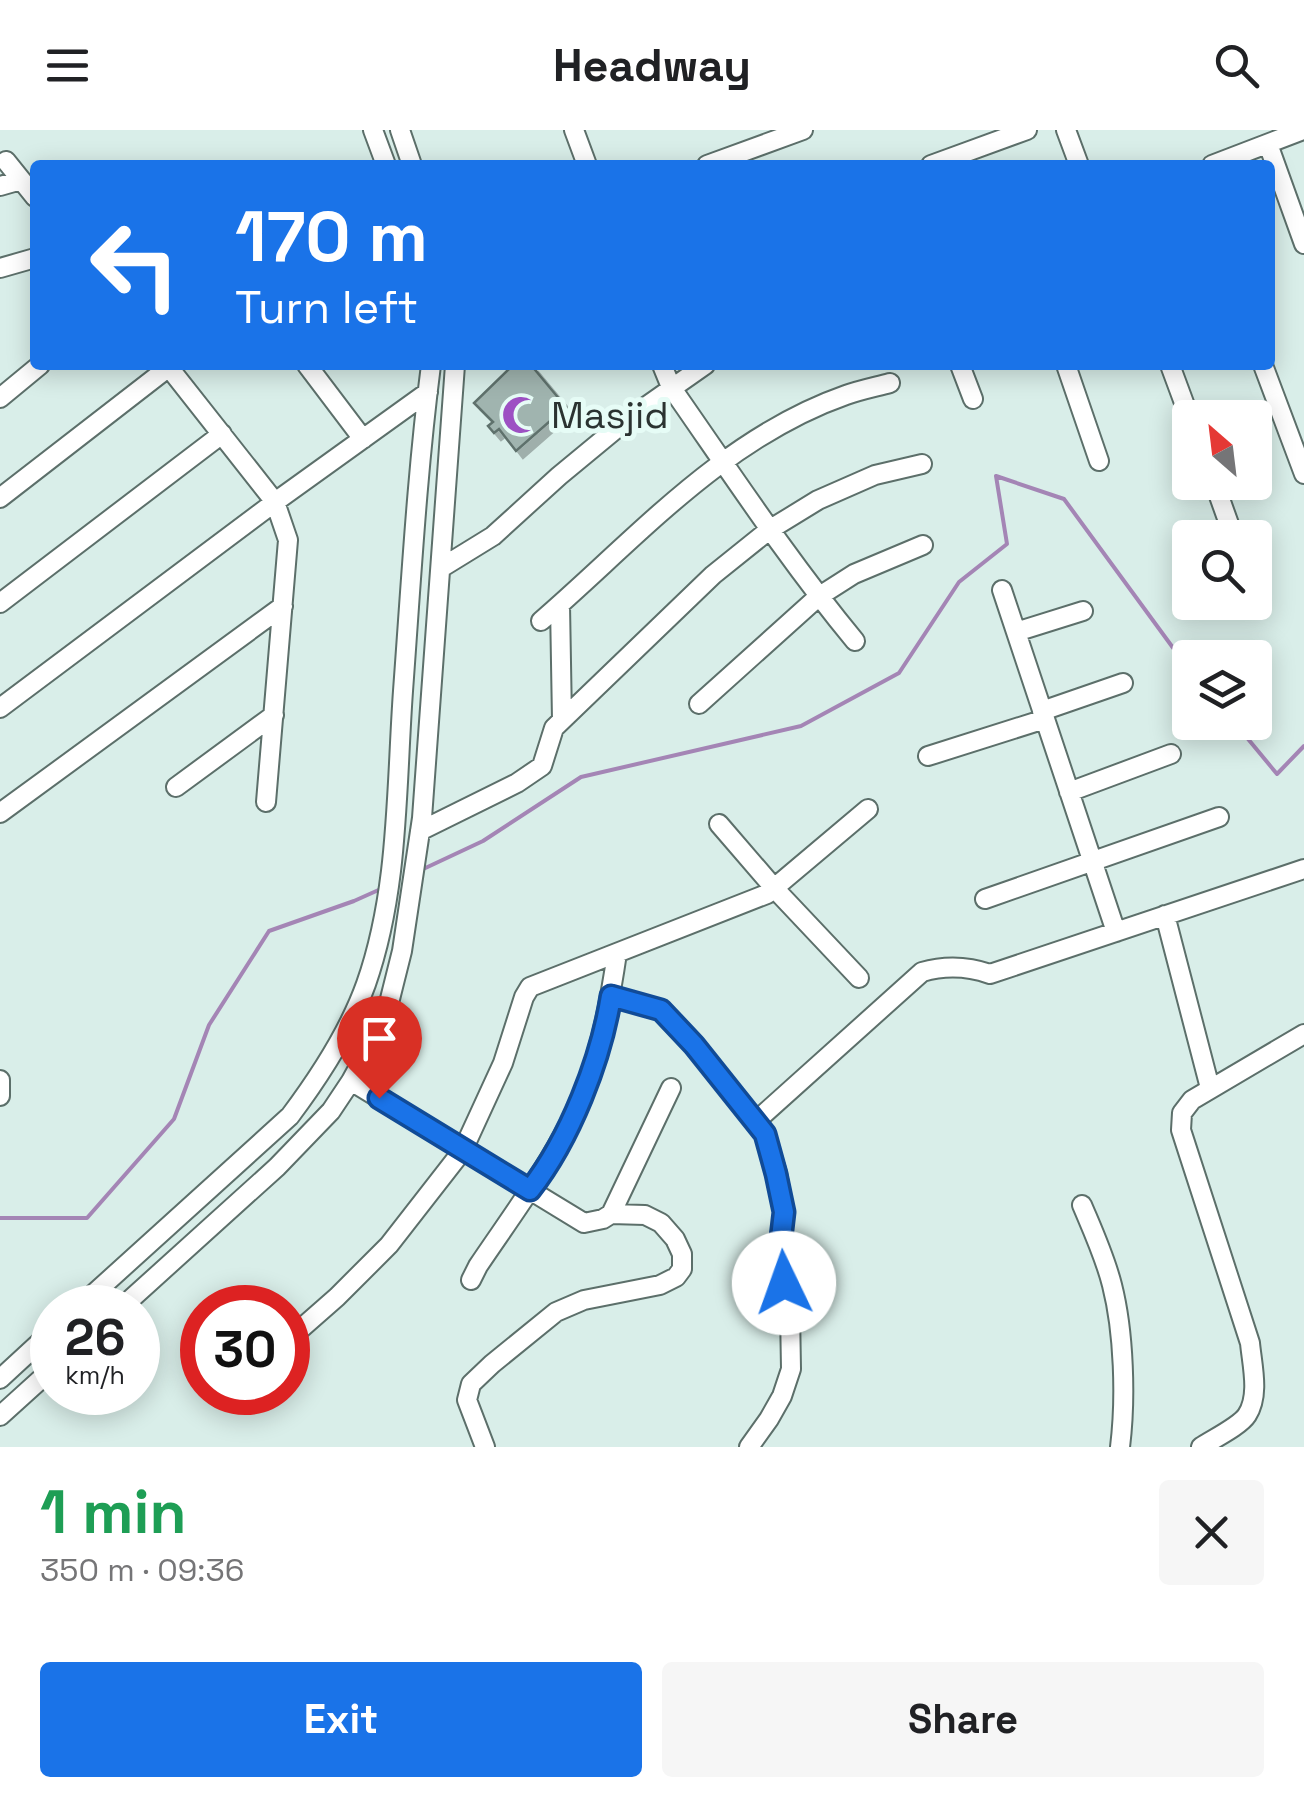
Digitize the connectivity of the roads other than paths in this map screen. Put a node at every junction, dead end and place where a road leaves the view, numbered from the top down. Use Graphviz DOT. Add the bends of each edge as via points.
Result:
graph roads {
  1 [pos="373,130"];
  2 [pos="400,130"];
  3 [pos="574,130"];
  4 [pos="803,130"];
  5 [pos="1027,130"];
  6 [pos="1066,130"];
  7 [pos="1304,130"];
  8 [pos="1268,144"];
  9 [pos="384,160"];
  10 [pos="410,160"];
  11 [pos="585,160"];
  12 [pos="721,160"];
  13 [pos="944,160"];
  14 [pos="1077,160"];
  15 [pos="1225,160"];
  16 [pos="1274,160"];
  17 [pos="6,161"];
  18 [pos="1275,163"];
  19 [pos="21,180"];
  20 [pos="0,186"];
  21 [pos="30,191"];
  22 [pos="1304,244"];
  23 [pos="30,259"];
  24 [pos="0,268"];
  25 [pos="34,370"];
  26 [pos="163,370"];
  27 [pos="171,370"];
  28 [pos="311,370"];
  29 [pos="430,370"];
  30 [pos="456,370"];
  31 [pos="664,370"];
  32 [pos="697,370"];
  33 [pos="962,370"];
  34 [pos="1068,370"];
  35 [pos="1172,370"];
  36 [pos="1265,370"];
  37 [pos="890,384"];
  38 [pos="671,387"];
  39 [pos="428,392"];
  40 [pos="0,398"];
  41 [pos="974,399"];
  42 [pos="1183,400"];
  43 [pos="222,434"];
  44 [pos="363,439"];
  45 [pos="1099,460"];
  46 [pos="723,461"];
  47 [pos="922,464"];
  48 [pos="1304,474"];
  49 [pos="0,498"];
  50 [pos="275,502"];
  51 [pos="769,530"];
  52 [pos="923,546"];
  53 [pos="442,568"];
  54 [pos="1002,590"];
  55 [pos="818,597"];
  56 [pos="0,603"];
  57 [pos="560,605"];
  58 [pos="283,606"];
  59 [pos="1084,611"];
  60 [pos="541,621"];
  61 [pos="1016,632"];
  62 [pos="855,640"];
  63 [pos="1122,684"];
  64 [pos="403,693"];
  65 [pos="433,696"];
  66 [pos="699,704"];
  67 [pos="0,708"];
  68 [pos="274,715"];
  69 [pos="1044,715"];
  70 [pos="562,720"];
  71 [pos="1171,754"];
  72 [pos="928,756"];
  73 [pos="176,788"];
  74 [pos="1069,792"];
  75 [pos="266,802"];
  76 [pos="868,809"];
  77 [pos="0,813"];
  78 [pos="1220,817"];
  79 [pos="719,824"];
  80 [pos="419,838"];
  81 [pos="1092,861"];
  82 [pos="1304,868"];
  83 [pos="775,889"];
  84 [pos="985,898"];
  85 [pos="1164,915"];
  86 [pos="1116,932"];
  87 [pos="617,953"];
  88 [pos="860,978"];
  89 [pos="611,996"];
  90 [pos="1304,1034"];
  91 [pos="0,1080"];
  92 [pos="352,1080"];
  93 [pos="671,1088"];
  94 [pos="1210,1088"];
  95 [pos="0,1096"];
  96 [pos="755,1122"];
  97 [pos="463,1150"];
  98 [pos="530,1190"];
  99 [pos="1082,1205"];
  100 [pos="611,1214"];
  101 [pos="471,1280"];
  102 [pos="103,1285"];
  103 [pos="146,1285"];
  104 [pos="310,1321"];
  105 [pos="30,1351"];
  106 [pos="0,1378"];
  107 [pos="30,1389"];
  108 [pos="0,1416"];
  109 [pos="485,1447"];
  110 [pos="749,1447"];
  111 [pos="1120,1447"];
  112 [pos="1200,1447"];
  1 -- 9 [label="street"];
  2 -- 10 [label="street"];
  3 -- 11 [label="street"];
  4 -- 12 [label="street"];
  5 -- 13 [label="street"];
  6 -- 14 [label="street"];
  7 -- 8 [label="street"];
  8 -- 15 [label="street"];
  8 -- 16 [label="street"];
  17 -- 19 [label="street"];
  18 -- 22 [label="street"];
  19 -- 20 [label="street"];
  19 -- 21 [label="street"];
  23 -- 24 [label="street"];
  25 -- 40 [label="street"];
  26 -- 49 [label="street"];
  27 -- 43 [label="street"];
  28 -- 44 [label="street"];
  29 -- 39 [label="street"];
  30 -- 53 [label="street"];
  31 -- 38 [label="street"];
  32 -- 38 [label="street"];
  33 -- 41 [label="street"];
  34 -- 45 [label="street"];
  35 -- 42 [label="street"];
  36 -- 48 [label="street"];
  37 -- 46 [label="street" via="844,396"];
  38 -- 46 [label="street"];
  38 -- 53 [label="street" via="493,536"];
  39 -- 44 [label="street"];
  39 -- 64 [label="street"];
  43 -- 50 [label="street"];
  43 -- 56 [label="street"];
  44 -- 50 [label="street"];
  46 -- 51 [label="street"];
  46 -- 57 [label="street"];
  47 -- 51 [label="street" via="876,475"];
  50 -- 58 [label="street" via="288,540"];
  50 -- 67 [label="street"];
  51 -- 55 [label="street"];
  51 -- 70 [label="street"];
  52 -- 55 [label="street"];
  53 -- 65 [label="street"];
  54 -- 61 [label="street"];
  55 -- 62 [label="street"];
  55 -- 66 [label="street"];
  57 -- 60 [label="street"];
  57 -- 70 [label="street"];
  58 -- 68 [label="street"];
  58 -- 77 [label="street"];
  59 -- 61 [label="street"];
  61 -- 69 [label="street"];
  63 -- 69 [label="street"];
  64 -- 65 [label="street"];
  64 -- 102 [label="street" via="388,895 365,988 344,1031 290,1116"];
  65 -- 80 [label="street"];
  68 -- 73 [label="street"];
  68 -- 75 [label="street"];
  69 -- 72 [label="street"];
  69 -- 74 [label="street"];
  70 -- 80 [label="street" via="542,766"];
  71 -- 74 [label="street"];
  74 -- 81 [label="street"];
  76 -- 83 [label="street"];
  78 -- 81 [label="street"];
  79 -- 83 [label="street"];
  80 -- 92 [label="street" via="385,1019"];
  81 -- 84 [label="street"];
  81 -- 86 [label="street"];
  82 -- 85 [label="street"];
  83 -- 87 [label="street"];
  83 -- 88 [label="street"];
  85 -- 86 [label="street"];
  85 -- 94 [label="street"];
  86 -- 96 [label="street" via="990,974 941,966 922,972"];
  87 -- 89 [label="street"];
  87 -- 97 [label="street" via="530,987"];
  89 -- 96 [label="street" via="661,1010"];
  89 -- 98 [label="street" via="575,1113"];
  90 -- 94 [label="street"];
  91 -- 95 [label="street"];
  92 -- 97 [label="street"];
  92 -- 103 [label="street" via="277,1167"];
  93 -- 100 [label="street"];
  94 -- 112 [label="street" via="1182,1113 1181,1130 1250,1344 1254,1398 1246,1418"];
  96 -- 110 [label="street" via="765,1134 784,1212 779,1255 791,1368 770,1419"];
  97 -- 98 [label="street"];
  97 -- 104 [label="street" via="389,1245"];
  98 -- 100 [label="street" via="584,1223"];
  98 -- 101 [label="street"];
  99 -- 111 [label="street" via="1113,1288 1124,1398"];
  100 -- 109 [label="street" via="646,1215 661,1223 676,1238 682,1269 660,1286 556,1312 492,1364 471,1384 467,1400"];
  105 -- 106 [label="street"];
  107 -- 108 [label="street"];
}
